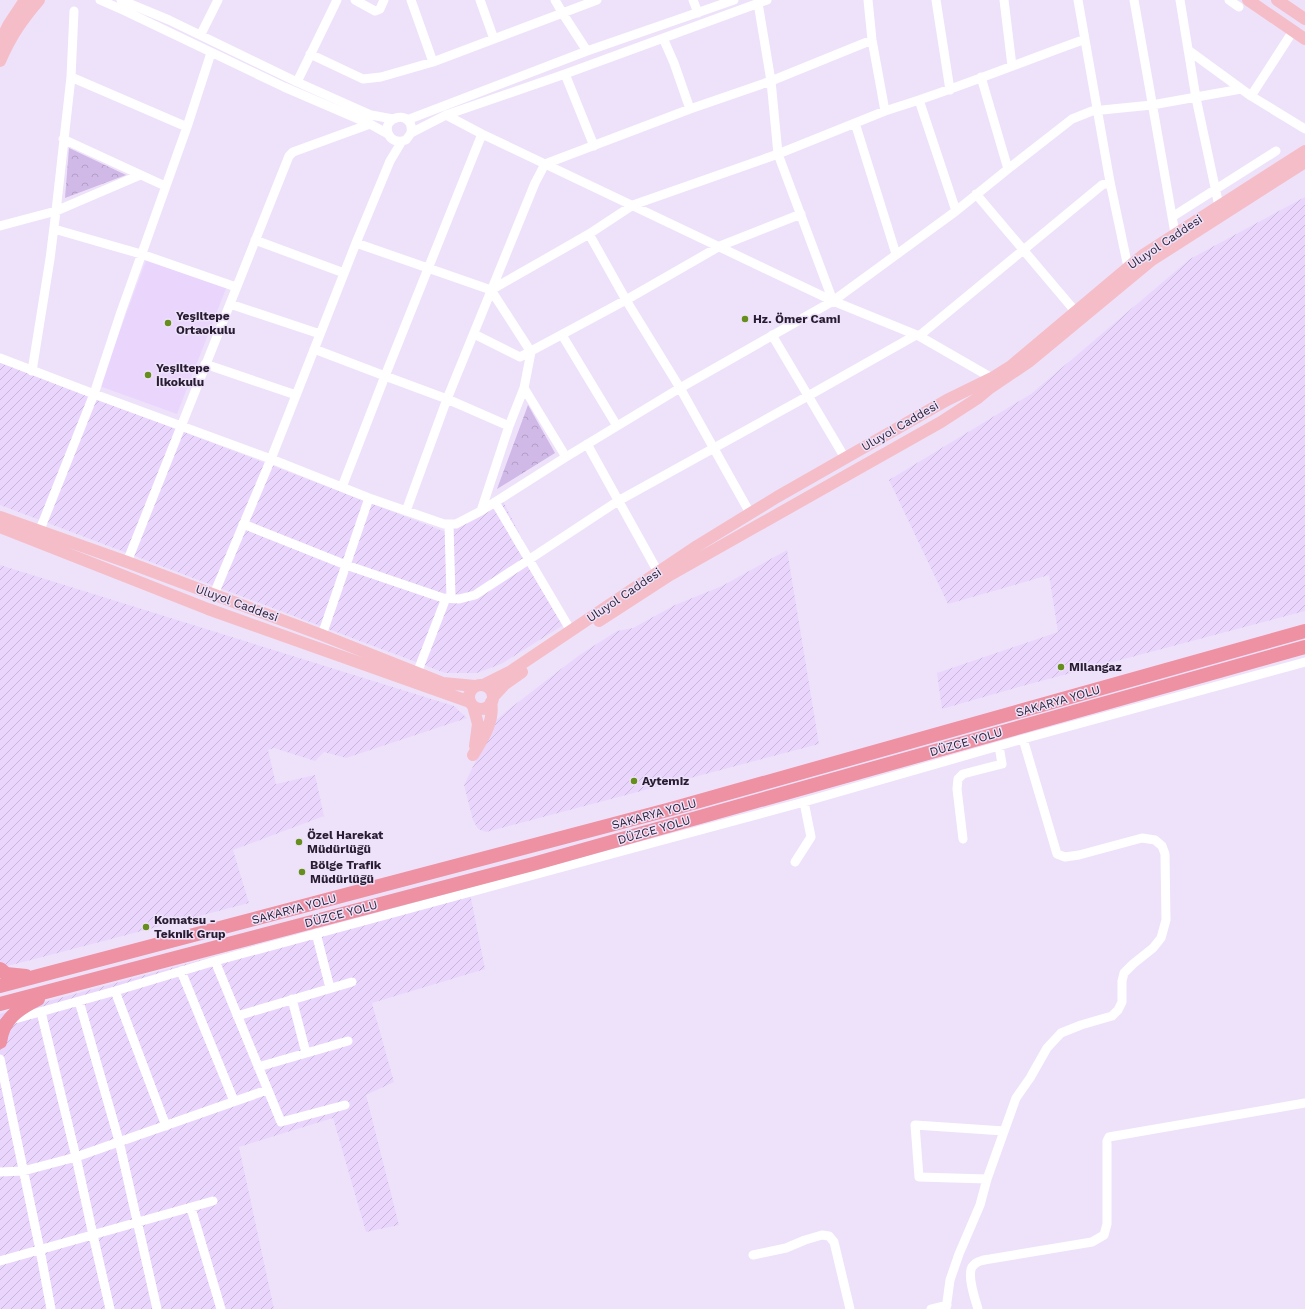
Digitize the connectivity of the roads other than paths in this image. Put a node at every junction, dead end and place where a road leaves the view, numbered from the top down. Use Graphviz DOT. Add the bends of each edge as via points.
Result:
graph roads {
  1 [pos="25,0"];
  2 [pos="39,0"];
  3 [pos="100,0"];
  4 [pos="121,0"];
  5 [pos="218,0"];
  6 [pos="337,0"];
  7 [pos="355,0"];
  8 [pos="384,0"];
  9 [pos="411,0"];
  10 [pos="480,0"];
  11 [pos="555,0"];
  12 [pos="597,0"];
  13 [pos="693,0"];
  14 [pos="734,0"];
  15 [pos="868,0"];
  16 [pos="936,0"];
  17 [pos="1004,0"];
  18 [pos="1078,0"];
  19 [pos="1134,0"];
  20 [pos="1229,0"];
  21 [pos="1277,0"];
  22 [pos="1182,1"];
  23 [pos="763,2"];
  24 [pos="1244,4"];
  25 [pos="74,11"];
  26 [pos="698,13"];
  27 [pos="563,14"];
  28 [pos="1305,19"];
  29 [pos="4,24"];
  30 [pos="1293,31"];
  31 [pos="201,34"];
  32 [pos="663,38"];
  33 [pos="494,39"];
  34 [pos="1305,39"];
  35 [pos="872,40"];
  36 [pos="1080,41"];
  37 [pos="0,43"];
  38 [pos="1188,50"];
  39 [pos="587,51"];
  40 [pos="211,53"];
  41 [pos="310,54"];
  42 [pos="0,61"];
  43 [pos="432,62"];
  44 [pos="1012,66"];
  45 [pos="565,74"];
  46 [pos="71,77"];
  47 [pos="981,77"];
  48 [pos="770,81"];
  49 [pos="297,82"];
  50 [pos="1241,89"];
  51 [pos="950,90"];
  52 [pos="1251,96"];
  53 [pos="1196,98"];
  54 [pos="919,100"];
  55 [pos="1152,105"];
  56 [pos="690,109"];
  57 [pos="1098,110"];
  58 [pos="885,111"];
  59 [pos="446,115"];
  60 [pos="393,119"];
  61 [pos="407,120"];
  62 [pos="855,123"];
  63 [pos="370,124"];
  64 [pos="187,127"];
  65 [pos="1305,129"];
  66 [pos="412,133"];
  67 [pos="482,134"];
  68 [pos="389,136"];
  69 [pos="63,139"];
  70 [pos="402,141"];
  71 [pos="594,146"];
  72 [pos="1276,151"];
  73 [pos="1305,151"];
  74 [pos="778,154"];
  75 [pos="390,161"];
  76 [pos="1305,162"];
  77 [pos="545,164"];
  78 [pos="1008,169"];
  79 [pos="140,175"];
  80 [pos="1110,182"];
  81 [pos="165,186"];
  82 [pos="1215,190"];
  83 [pos="976,194"];
  84 [pos="633,205"];
  85 [pos="1220,206"];
  86 [pos="956,210"];
  87 [pos="56,211"];
  88 [pos="801,214"];
  89 [pos="1172,217"];
  90 [pos="0,226"];
  91 [pos="54,229"];
  92 [pos="589,234"];
  93 [pos="1176,239"];
  94 [pos="255,240"];
  95 [pos="356,243"];
  96 [pos="720,246"];
  97 [pos="1024,250"];
  98 [pos="141,254"];
  99 [pos="896,254"];
  100 [pos="1128,267"];
  101 [pos="428,269"];
  102 [pos="344,273"];
  103 [pos="236,287"];
  104 [pos="491,290"];
  105 [pos="626,300"];
  106 [pos="833,301"];
  107 [pos="230,304"];
  108 [pos="1075,311"];
  109 [pos="320,334"];
  110 [pos="474,334"];
  111 [pos="562,335"];
  112 [pos="772,335"];
  113 [pos="918,336"];
  114 [pos="314,349"];
  115 [pos="531,352"];
  116 [pos="0,358"];
  117 [pos="205,364"];
  118 [pos="32,371"];
  119 [pos="385,376"];
  120 [pos="1007,376"];
  121 [pos="992,378"];
  122 [pos="524,388"];
  123 [pos="680,388"];
  124 [pos="94,394"];
  125 [pos="296,395"];
  126 [pos="808,396"];
  127 [pos="447,399"];
  128 [pos="181,426"];
  129 [pos="509,426"];
  130 [pos="617,426"];
  131 [pos="587,444"];
  132 [pos="714,448"];
  133 [pos="566,457"];
  134 [pos="845,458"];
  135 [pos="270,459"];
  136 [pos="342,487"];
  137 [pos="369,498"];
  138 [pos="618,501"];
  139 [pos="495,502"];
  140 [pos="406,511"];
  141 [pos="481,511"];
  142 [pos="750,513"];
  143 [pos="0,517"];
  144 [pos="243,524"];
  145 [pos="449,524"];
  146 [pos="0,527"];
  147 [pos="39,532"];
  148 [pos="529,561"];
  149 [pos="127,562"];
  150 [pos="346,565"];
  151 [pos="658,572"];
  152 [pos="214,594"];
  153 [pos="448,598"];
  154 [pos="571,631"];
  155 [pos="1305,632"];
  156 [pos="322,635"];
  157 [pos="1305,647"];
  158 [pos="1305,662"];
  159 [pos="417,673"];
  160 [pos="479,685"];
  161 [pos="492,700"];
  162 [pos="472,704"];
  163 [pos="1023,739"];
  164 [pos="999,746"];
  165 [pos="804,802"];
  166 [pos="963,839"];
  167 [pos="795,862"];
  168 [pos="316,933"];
  169 [pos="215,961"];
  170 [pos="0,969"];
  171 [pos="180,971"];
  172 [pos="36,977"];
  173 [pos="352,982"];
  174 [pos="0,986"];
  175 [pos="69,986"];
  176 [pos="330,988"];
  177 [pos="115,991"];
  178 [pos="292,999"];
  179 [pos="79,1001"];
  180 [pos="0,1004"];
  181 [pos="41,1012"];
  182 [pos="237,1016"];
  183 [pos="8,1021"];
  184 [pos="348,1041"];
  185 [pos="0,1042"];
  186 [pos="306,1053"];
  187 [pos="0,1059"];
  188 [pos="258,1067"];
  189 [pos="267,1090"];
  190 [pos="234,1101"];
  191 [pos="1305,1103"];
  192 [pos="345,1105"];
  193 [pos="166,1126"];
  194 [pos="1004,1131"];
  195 [pos="119,1141"];
  196 [pos="76,1157"];
  197 [pos="23,1170"];
  198 [pos="0,1172"];
  199 [pos="987,1179"];
  200 [pos="213,1201"];
  201 [pos="190,1208"];
  202 [pos="137,1222"];
  203 [pos="92,1235"];
  204 [pos="40,1250"];
  205 [pos="753,1255"];
  206 [pos="0,1261"];
  207 [pos="946,1307"];
  208 [pos="51,1309"];
  209 [pos="110,1309"];
  210 [pos="157,1309"];
  211 [pos="221,1309"];
  212 [pos="850,1309"];
  213 [pos="931,1309"];
  214 [pos="978,1309"];
  1 -- 29 [label="main road"];
  2 -- 42 [label="main road" via="9,41"];
  3 -- 40 [label="street"];
  4 -- 31 [label="street"];
  5 -- 31 [label="street"];
  6 -- 41 [label="street"];
  7 -- 8 [label="street" via="375,11 380,9"];
  9 -- 43 [label="street"];
  10 -- 33 [label="street"];
  11 -- 27 [label="street"];
  12 -- 27 [label="street"];
  13 -- 26 [label="street"];
  14 -- 26 [label="street"];
  15 -- 35 [label="street"];
  16 -- 51 [label="street"];
  17 -- 44 [label="street"];
  18 -- 57 [label="street"];
  19 -- 55 [label="street"];
  20 -- 24 [label="street"];
  21 -- 28 [label="main road"];
  22 -- 38 [label="street"];
  23 -- 32 [label="street"];
  23 -- 48 [label="street"];
  24 -- 30 [label="main road"];
  25 -- 46 [label="street"];
  26 -- 39 [label="street"];
  27 -- 33 [label="street"];
  27 -- 39 [label="street"];
  29 -- 37 [label="main road"];
  30 -- 34 [label="main road"];
  30 -- 52 [label="street"];
  31 -- 49 [label="street"];
  32 -- 45 [label="street"];
  32 -- 56 [label="street"];
  33 -- 43 [label="street"];
  35 -- 48 [label="street"];
  35 -- 58 [label="street"];
  36 -- 44 [label="street"];
  38 -- 50 [label="street"];
  38 -- 53 [label="street"];
  39 -- 61 [label="street"];
  40 -- 63 [label="street" via="284,88"];
  40 -- 64 [label="street"];
  41 -- 43 [label="street" via="363,78 381,77"];
  41 -- 49 [label="street"];
  44 -- 47 [label="street"];
  45 -- 59 [label="street"];
  45 -- 71 [label="street"];
  46 -- 64 [label="street"];
  46 -- 69 [label="street"];
  47 -- 51 [label="street"];
  47 -- 78 [label="street"];
  48 -- 56 [label="street"];
  48 -- 74 [label="street"];
  49 -- 60 [label="street" via="371,114"];
  50 -- 52 [label="street"];
  50 -- 53 [label="street"];
  51 -- 54 [label="street"];
  52 -- 65 [label="street"];
  53 -- 55 [label="street"];
  53 -- 82 [label="street"];
  54 -- 58 [label="street"];
  54 -- 86 [label="street"];
  55 -- 57 [label="street"];
  55 -- 89 [label="street"];
  56 -- 71 [label="street"];
  57 -- 78 [label="street" via="1072,119"];
  57 -- 80 [label="street"];
  58 -- 62 [label="street"];
  59 -- 66 [label="street"];
  59 -- 67 [label="street"];
  60 -- 61 [label="street" via="402,117"];
  60 -- 68 [label="street" via="387,126"];
  61 -- 66 [label="street"];
  62 -- 74 [label="street"];
  62 -- 99 [label="street"];
  63 -- 68 [label="street"];
  63 -- 94 [label="street" via="293,152 289,156"];
  64 -- 81 [label="street"];
  66 -- 70 [label="street"];
  67 -- 77 [label="street"];
  67 -- 101 [label="street"];
  68 -- 70 [label="street"];
  68 -- 75 [label="street"];
  69 -- 79 [label="street"];
  69 -- 87 [label="street"];
  70 -- 75 [label="street"];
  71 -- 77 [label="street"];
  72 -- 82 [label="street"];
  73 -- 85 [label="main road, Uluyol Caddesi"];
  74 -- 84 [label="street"];
  74 -- 88 [label="street"];
  75 -- 95 [label="street"];
  76 -- 93 [label="main road, Uluyol Caddesi"];
  77 -- 84 [label="street"];
  77 -- 104 [label="street" via="535,182"];
  78 -- 83 [label="street"];
  79 -- 81 [label="street"];
  79 -- 87 [label="street"];
  80 -- 97 [label="street" via="1102,185"];
  80 -- 100 [label="street"];
  81 -- 98 [label="street"];
  82 -- 85 [label="street"];
  82 -- 89 [label="street"];
  83 -- 86 [label="street"];
  83 -- 97 [label="street"];
  84 -- 92 [label="street"];
  84 -- 96 [label="street"];
  85 -- 93 [label="main road, Uluyol Caddesi"];
  86 -- 99 [label="street"];
  87 -- 90 [label="street"];
  87 -- 91 [label="street"];
  88 -- 96 [label="street"];
  88 -- 106 [label="street"];
  89 -- 93 [label="street"];
  91 -- 98 [label="street"];
  91 -- 118 [label="street"];
  92 -- 104 [label="street"];
  92 -- 105 [label="street"];
  93 -- 100 [label="main road, Uluyol Caddesi"];
  93 -- 120 [label="main road, Uluyol Caddesi" via="1030,361"];
  94 -- 102 [label="street"];
  94 -- 103 [label="street"];
  95 -- 101 [label="street"];
  95 -- 102 [label="street"];
  96 -- 105 [label="street"];
  96 -- 106 [label="street"];
  97 -- 108 [label="street"];
  97 -- 113 [label="street"];
  98 -- 103 [label="street"];
  98 -- 124 [label="street"];
  99 -- 106 [label="street"];
  100 -- 108 [label="main road, Uluyol Caddesi"];
  101 -- 104 [label="street"];
  101 -- 119 [label="street"];
  102 -- 109 [label="street"];
  103 -- 107 [label="street"];
  104 -- 110 [label="street"];
  104 -- 115 [label="street"];
  105 -- 111 [label="street"];
  105 -- 123 [label="street"];
  106 -- 112 [label="street"];
  106 -- 113 [label="street"];
  107 -- 109 [label="street"];
  107 -- 117 [label="street"];
  108 -- 121 [label="main road, Uluyol Caddesi" via="1011,366"];
  109 -- 114 [label="street"];
  110 -- 115 [label="street" via="520,356"];
  110 -- 127 [label="street"];
  111 -- 115 [label="street"];
  111 -- 130 [label="street"];
  112 -- 123 [label="street"];
  112 -- 126 [label="street"];
  113 -- 121 [label="street"];
  113 -- 126 [label="street"];
  114 -- 119 [label="street"];
  114 -- 125 [label="street"];
  115 -- 122 [label="street"];
  116 -- 118 [label="street"];
  117 -- 125 [label="street"];
  117 -- 128 [label="street"];
  118 -- 124 [label="street"];
  119 -- 127 [label="street"];
  119 -- 136 [label="street"];
  120 -- 121 [label="street"];
  120 -- 161 [label="main road, Uluyol Caddesi" via="941,422 670,575 522,672 506,684"];
  121 -- 134 [label="main road, Uluyol Caddesi" via="947,400"];
  122 -- 129 [label="street"];
  122 -- 133 [label="street"];
  123 -- 130 [label="street"];
  123 -- 132 [label="street"];
  124 -- 128 [label="street"];
  124 -- 147 [label="street"];
  125 -- 135 [label="street"];
  126 -- 132 [label="street"];
  126 -- 134 [label="street"];
  127 -- 129 [label="street"];
  127 -- 140 [label="street"];
  128 -- 135 [label="street"];
  128 -- 149 [label="street"];
  129 -- 141 [label="street"];
  130 -- 131 [label="street"];
  131 -- 133 [label="street"];
  131 -- 138 [label="street"];
  132 -- 138 [label="street"];
  132 -- 142 [label="street"];
  133 -- 139 [label="street"];
  134 -- 142 [label="main road, Uluyol Caddesi"];
  135 -- 136 [label="street"];
  135 -- 144 [label="street"];
  136 -- 137 [label="street"];
  137 -- 140 [label="street"];
  137 -- 150 [label="street"];
  138 -- 148 [label="street"];
  138 -- 151 [label="street"];
  139 -- 141 [label="street"];
  139 -- 148 [label="street"];
  140 -- 145 [label="street"];
  141 -- 145 [label="street" via="456,524"];
  142 -- 151 [label="main road, Uluyol Caddesi"];
  143 -- 147 [label="main road, Uluyol Caddesi"];
  144 -- 150 [label="street"];
  144 -- 152 [label="street"];
  145 -- 153 [label="street"];
  146 -- 162 [label="main road, Uluyol Caddesi" via="208,609"];
  147 -- 149 [label="main road, Uluyol Caddesi"];
  148 -- 153 [label="street" via="475,595 459,599"];
  148 -- 154 [label="street"];
  149 -- 152 [label="main road, Uluyol Caddesi"];
  150 -- 153 [label="street"];
  150 -- 156 [label="street"];
  151 -- 154 [label="main road, Uluyol Caddesi"];
  152 -- 156 [label="main road, Uluyol Caddesi"];
  153 -- 159 [label="street"];
  154 -- 160 [label="main road, Uluyol Caddesi" via="511,671"];
  155 -- 172 [label="highway, SAKARYA YOLU" via="671,809"];
  156 -- 159 [label="main road, Uluyol Caddesi"];
  157 -- 175 [label="highway, DÜZCE YOLU" via="533,864"];
  158 -- 163 [label="street"];
  159 -- 160 [label="main road, Uluyol Caddesi" via="443,683"];
  160 -- 161 [label="main road" via="489,688"];
  160 -- 162 [label="main road" via="469,693"];
  161 -- 162 [label="main road" via="489,706 483,708 477,708"];
  161 -- 162 [label="main road" via="492,716 472,755 478,724"];
  163 -- 164 [label="street"];
  163 -- 194 [label="street" via="1057,854 1065,858 1142,838 1155,840 1162,846 1165,854 1166,920 1160,938 1153,948 1124,973 1122,1002 1118,1010 1112,1016 1061,1033 1047,1048 1016,1098"];
  164 -- 165 [label="street"];
  164 -- 166 [label="street" via="1002,764 963,774 958,779"];
  165 -- 167 [label="street" via="811,837"];
  165 -- 168 [label="street"];
  168 -- 169 [label="street"];
  168 -- 176 [label="street"];
  169 -- 171 [label="street"];
  169 -- 182 [label="street"];
  170 -- 172 [label="highway" via="6,974"];
  171 -- 177 [label="street"];
  171 -- 190 [label="street"];
  172 -- 174 [label="highway, SAKARYA YOLU"];
  173 -- 176 [label="street"];
  175 -- 180 [label="highway, DÜZCE YOLU"];
  175 -- 183 [label="highway" via="30,1003 11,1015"];
  176 -- 178 [label="street"];
  177 -- 179 [label="street"];
  177 -- 193 [label="street"];
  178 -- 182 [label="street"];
  178 -- 186 [label="street"];
  179 -- 181 [label="street"];
  179 -- 195 [label="street"];
  181 -- 183 [label="street"];
  181 -- 196 [label="street"];
  182 -- 188 [label="street"];
  183 -- 185 [label="highway" via="1,1032"];
  184 -- 186 [label="street"];
  186 -- 188 [label="street"];
  187 -- 197 [label="street"];
  188 -- 189 [label="street"];
  189 -- 190 [label="street"];
  189 -- 192 [label="street" via="281,1122"];
  190 -- 193 [label="street"];
  191 -- 214 [label="street" via="1109,1137 1107,1224 1104,1235 1092,1242 976,1263 971,1271 971,1278"];
  193 -- 195 [label="street"];
  194 -- 199 [label="street"];
  194 -- 199 [label="street" via="915,1125 919,1177"];
  195 -- 196 [label="street"];
  195 -- 202 [label="street"];
  196 -- 197 [label="street"];
  196 -- 203 [label="street"];
  197 -- 198 [label="street"];
  197 -- 204 [label="street"];
  199 -- 207 [label="street" via="980,1205 950,1280"];
  200 -- 201 [label="street"];
  201 -- 202 [label="street"];
  201 -- 211 [label="street"];
  202 -- 203 [label="street"];
  202 -- 210 [label="street"];
  203 -- 204 [label="street"];
  203 -- 209 [label="street"];
  204 -- 206 [label="street"];
  204 -- 208 [label="street"];
  205 -- 212 [label="street" via="829,1236 834,1242"];
  207 -- 213 [label="street"];
}
